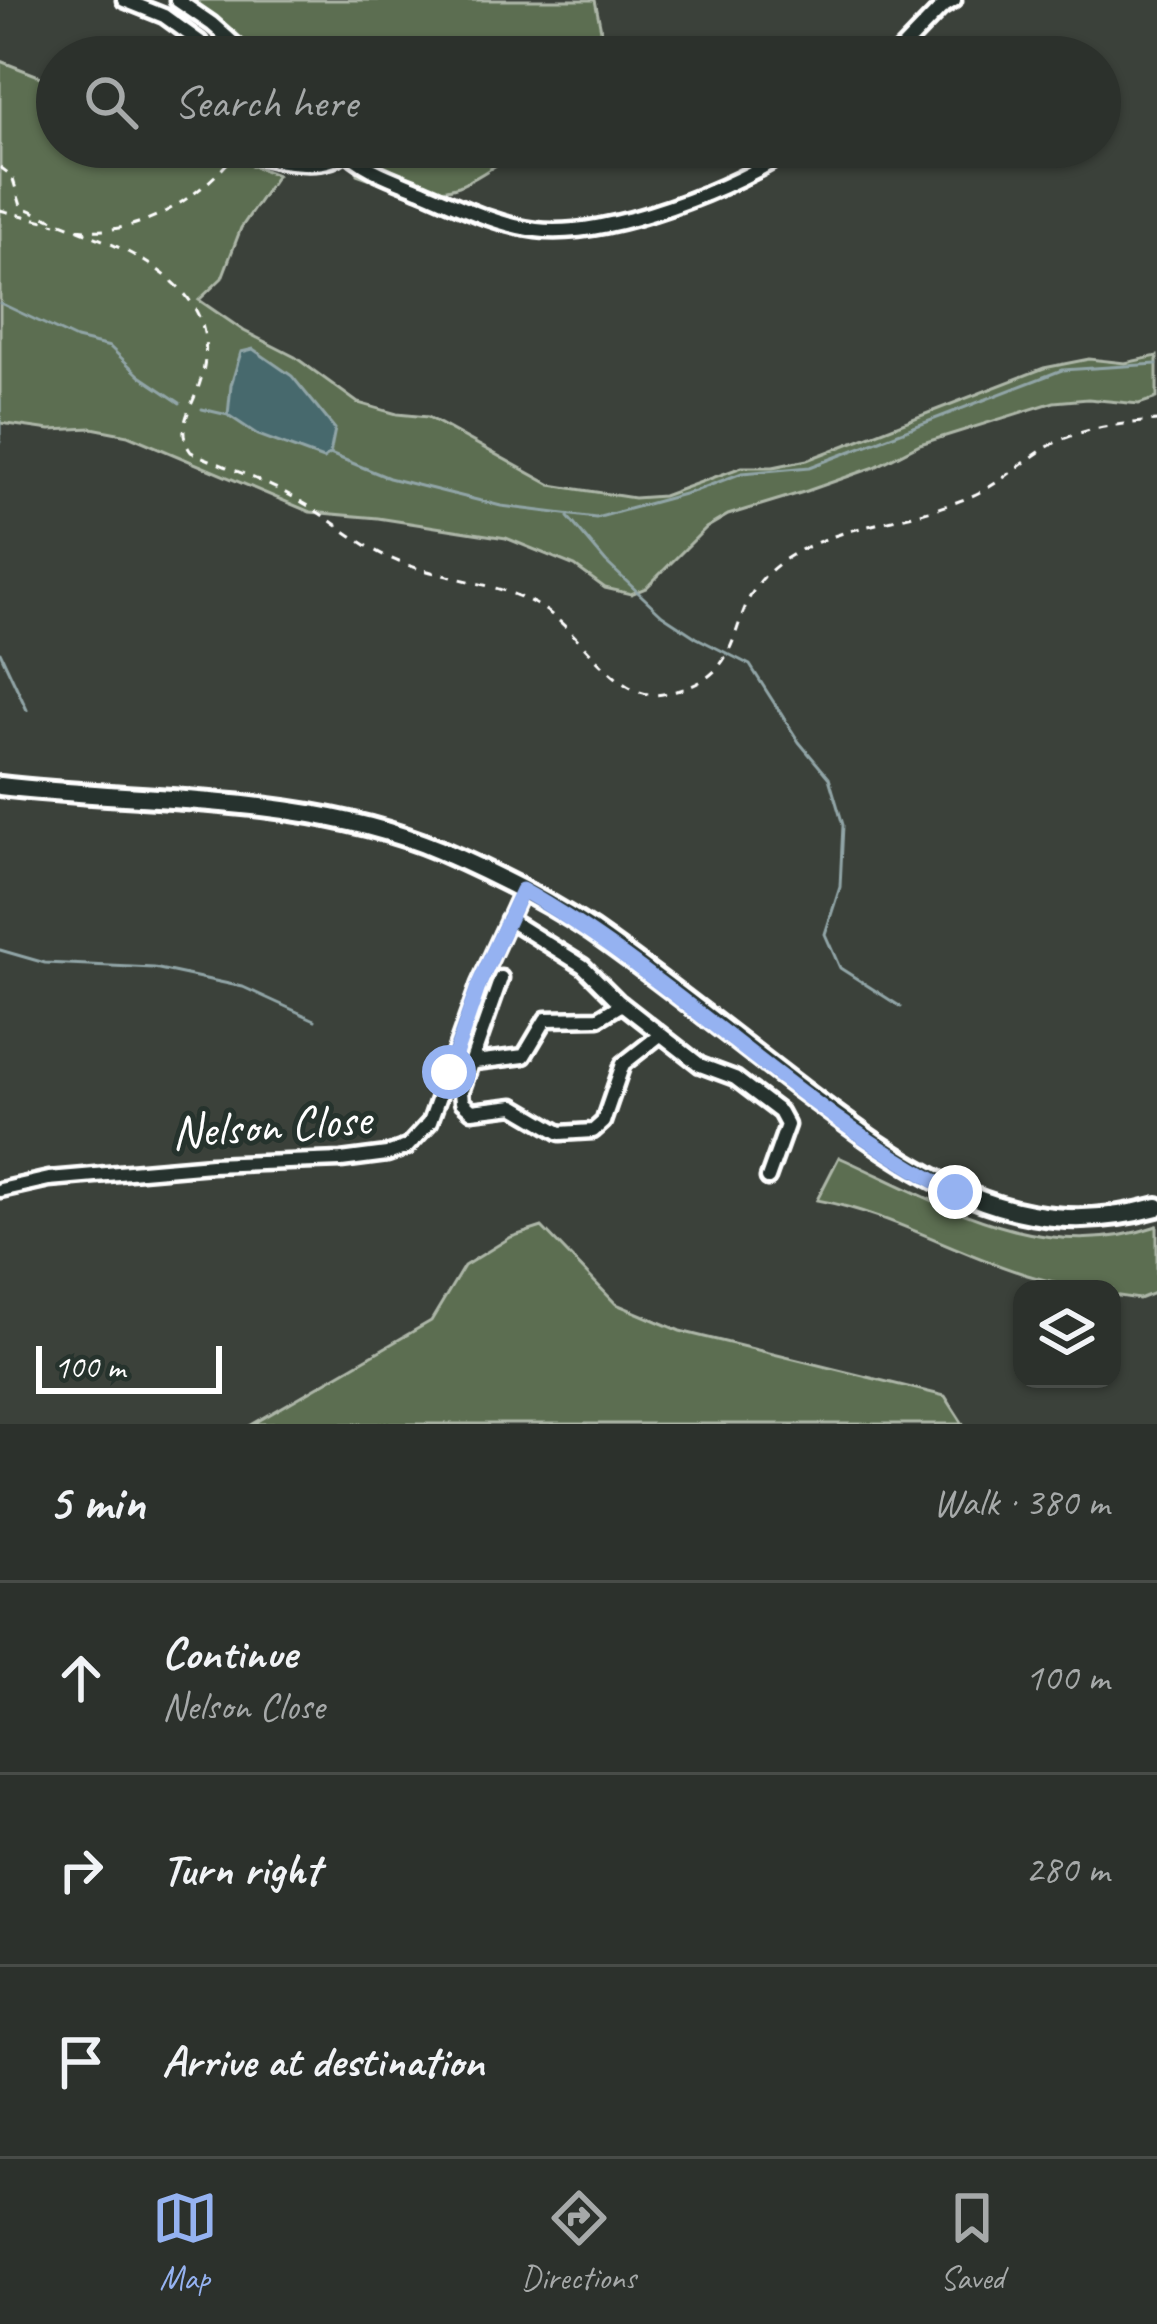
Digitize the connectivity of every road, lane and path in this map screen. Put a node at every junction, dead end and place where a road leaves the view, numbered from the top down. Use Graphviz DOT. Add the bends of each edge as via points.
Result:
graph roads {
  1 [pos="124,0"];
  2 [pos="177,0"];
  3 [pos="953,0"];
  4 [pos="192,36"];
  5 [pos="225,36"];
  6 [pos="916,36"];
  7 [pos="0,167"];
  8 [pos="222,168"];
  9 [pos="371,168"];
  10 [pos="762,168"];
  11 [pos="0,210"];
  12 [pos="68,227"];
  13 [pos="1157,421"];
  14 [pos="0,786"];
  15 [pos="522,890"];
  16 [pos="508,919"];
  17 [pos="501,979"];
  18 [pos="622,1004"];
  19 [pos="660,1035"];
  20 [pos="475,1062"];
  21 [pos="768,1178"];
  22 [pos="0,1190"];
  23 [pos="1157,1208"];
  1 -- 4 [label="street"];
  2 -- 5 [label="street"];
  3 -- 6 [label="street"];
  7 -- 12 [label="path" via="12,176 21,206"];
  8 -- 12 [label="path" via="183,203 118,229"];
  9 -- 10 [label="street" via="472,212 572,231 675,204"];
  11 -- 12 [label="path"];
  12 -- 13 [label="path" via="165,272 194,307 204,348 183,426 191,452 281,491 399,562 532,603 643,694 693,687 719,667 756,588 796,552 983,490 1066,437"];
  14 -- 15 [label="main road" via="349,823 434,848"];
  15 -- 16 [label="street, Nelson Close"];
  15 -- 23 [label="main road" via="592,931 886,1151 955,1192 1050,1218"];
  16 -- 18 [label="street" via="583,966"];
  16 -- 22 [label="street, Nelson Close" via="430,1122 407,1147"];
  17 -- 20 [label="street"];
  18 -- 19 [label="street"];
  18 -- 20 [label="street" via="599,1018 546,1019 524,1056"];
  19 -- 20 [label="street" via="622,1064 603,1122 585,1133 560,1133 514,1106 468,1108 461,1095"];
  19 -- 21 [label="street" via="780,1112 787,1126"];
}
